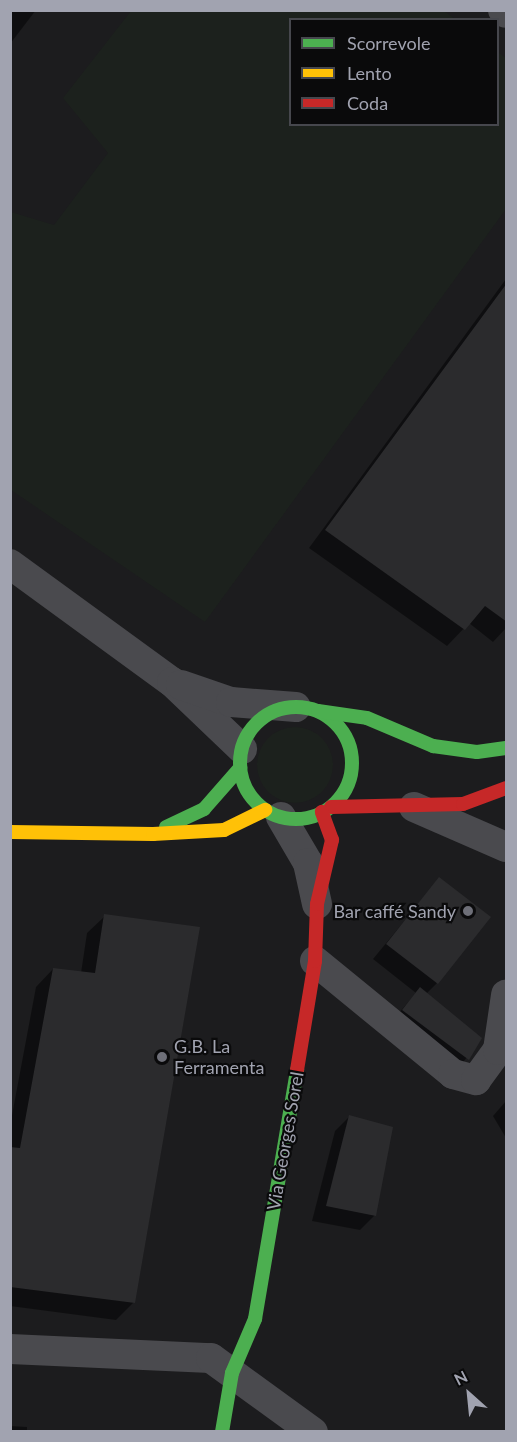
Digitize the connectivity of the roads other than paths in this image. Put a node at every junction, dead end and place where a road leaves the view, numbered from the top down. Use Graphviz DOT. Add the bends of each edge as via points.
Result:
graph roads {
  1 [pos="10,564"];
  2 [pos="172,682"];
  3 [pos="307,709"];
  4 [pos="433,746"];
  5 [pos="507,748"];
  6 [pos="241,758"];
  7 [pos="468,768"];
  8 [pos="499,791"];
  9 [pos="414,807"];
  10 [pos="327,809"];
  11 [pos="273,813"];
  12 [pos="10,832"];
  13 [pos="153,834"];
  14 [pos="507,847"];
  15 [pos="317,904"];
  16 [pos="315,961"];
  17 [pos="507,995"];
  18 [pos="10,1349"];
  19 [pos="232,1373"];
  20 [pos="222,1431"];
  21 [pos="313,1431"];
  1 -- 2 [label="street"];
  2 -- 3 [label="street" via="231,702"];
  2 -- 6 [label="street"];
  3 -- 4 [label="street" via="366,718"];
  3 -- 6 [label="street" via="278,710 261,718 249,732"];
  3 -- 10 [label="street" via="334,722 346,737 352,755 344,792"];
  4 -- 5 [label="street" via="477,752"];
  4 -- 7 [label="street"];
  6 -- 11 [label="street" via="248,791"];
  6 -- 13 [label="street" via="204,809"];
  8 -- 9 [label="street" via="463,804"];
  9 -- 10 [label="street"];
  9 -- 14 [label="street"];
  10 -- 11 [label="street" via="309,817"];
  10 -- 15 [label="street, Via Georges Sorel" via="332,840"];
  11 -- 13 [label="street" via="224,830"];
  11 -- 15 [label="street, Via Georges Sorel" via="308,862"];
  12 -- 13 [label="street"];
  15 -- 16 [label="street, Via Georges Sorel"];
  16 -- 17 [label="street" via="453,1074 476,1080 498,1050"];
  16 -- 19 [label="street, Via Georges Sorel" via="255,1319"];
  18 -- 19 [label="street" via="211,1358"];
  19 -- 20 [label="street, Via Georges Sorel"];
  19 -- 21 [label="street"];
}
